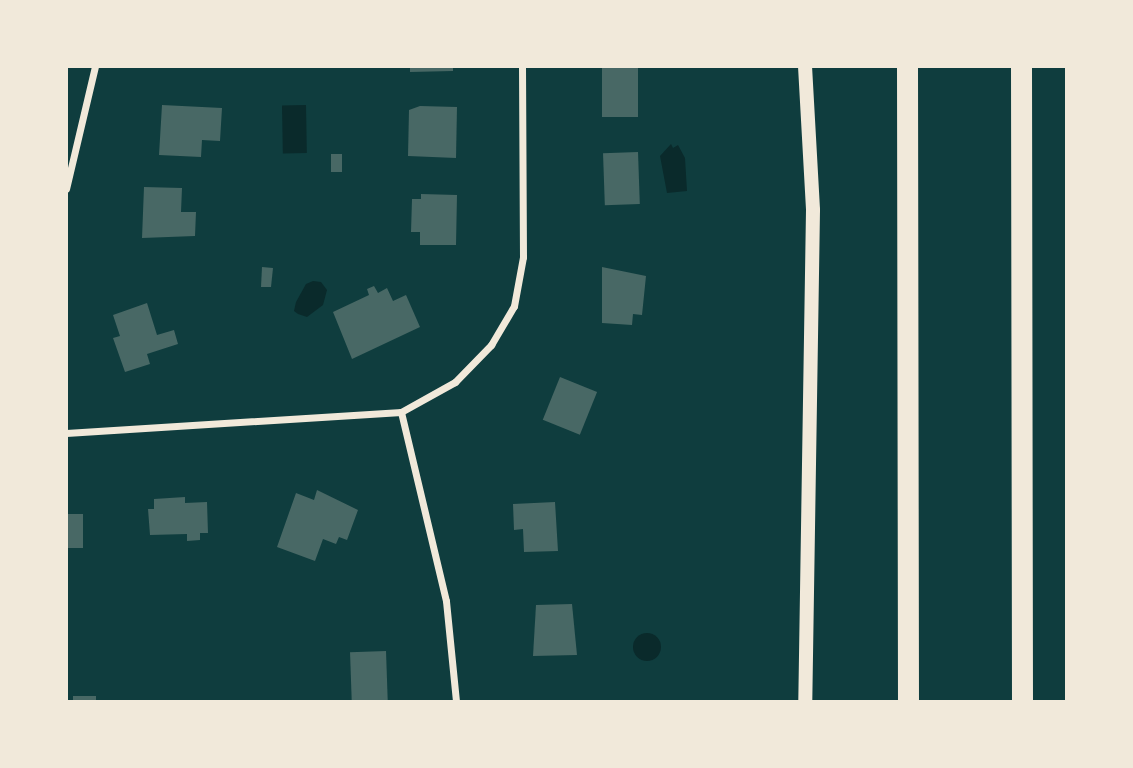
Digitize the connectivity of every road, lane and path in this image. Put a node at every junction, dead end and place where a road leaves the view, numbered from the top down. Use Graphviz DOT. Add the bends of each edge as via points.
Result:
graph roads {
  1 [pos="95,66"];
  2 [pos="522,66"];
  3 [pos="805,66"];
  4 [pos="907,66"];
  5 [pos="1021,66"];
  6 [pos="66,189"];
  7 [pos="401,412"];
  8 [pos="66,433"];
  9 [pos="456,702"];
  10 [pos="805,702"];
  11 [pos="908,702"];
  12 [pos="1023,702"];
  1 -- 6 [label="street"];
  2 -- 7 [label="street" via="523,257 514,306 491,345 455,382"];
  3 -- 10 [label="main road" via="813,210"];
  4 -- 11 [label="highway"];
  5 -- 12 [label="highway"];
  7 -- 8 [label="street"];
  7 -- 9 [label="street" via="446,601"];
}
